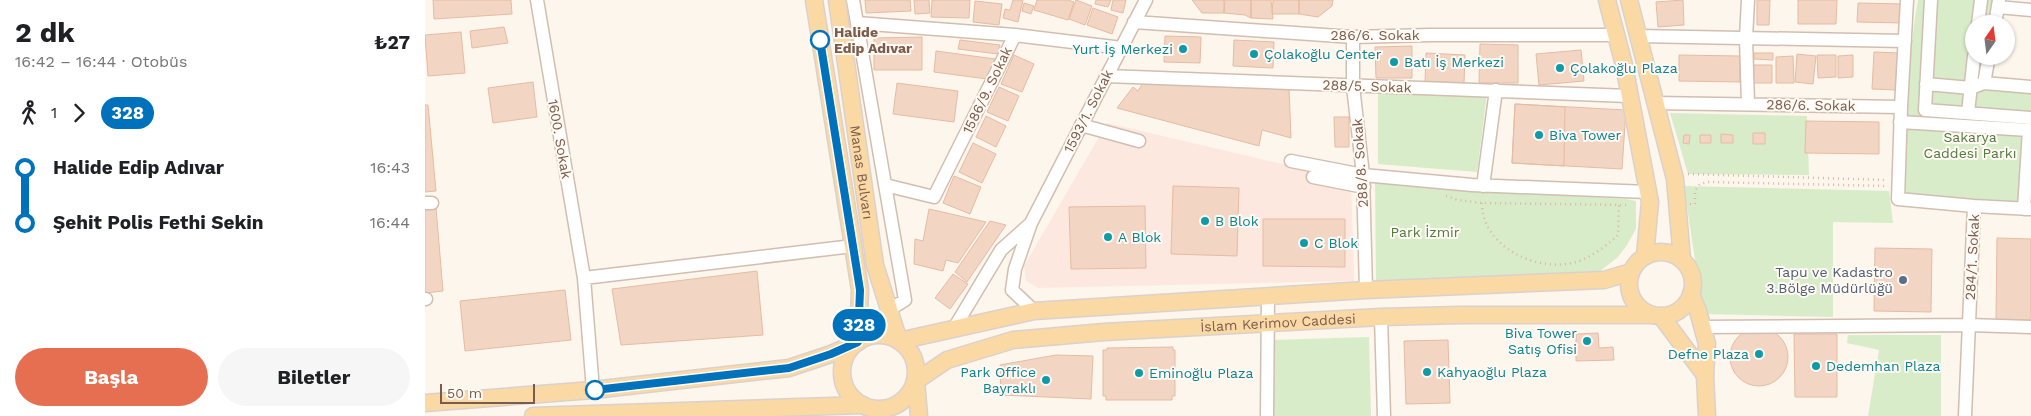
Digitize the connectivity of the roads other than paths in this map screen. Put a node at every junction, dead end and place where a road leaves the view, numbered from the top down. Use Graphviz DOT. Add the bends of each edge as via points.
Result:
graph roads {
  1 [pos="537,0"];
  2 [pos="814,0"];
  3 [pos="837,0"];
  4 [pos="853,0"];
  5 [pos="1146,0"];
  6 [pos="1607,0"];
  7 [pos="1629,0"];
  8 [pos="1748,0"];
  9 [pos="1907,0"];
  10 [pos="1931,0"];
  11 [pos="1981,0"];
  12 [pos="1999,3"];
  13 [pos="2031,10"];
  14 [pos="1979,15"];
  15 [pos="1134,22"];
  16 [pos="857,23"];
  17 [pos="1015,35"];
  18 [pos="1616,35"];
  19 [pos="1638,36"];
  20 [pos="1353,37"];
  21 [pos="1746,38"];
  22 [pos="1905,41"];
  23 [pos="1122,48"];
  24 [pos="1974,65"];
  25 [pos="1987,65"];
  26 [pos="1105,76"];
  27 [pos="1984,83"];
  28 [pos="1926,84"];
  29 [pos="1353,86"];
  30 [pos="2031,87"];
  31 [pos="1971,88"];
  32 [pos="1496,90"];
  33 [pos="1629,96"];
  34 [pos="1655,102"];
  35 [pos="1749,104"];
  36 [pos="1901,107"];
  37 [pos="1969,113"];
  38 [pos="2031,118"];
  39 [pos="1900,122"];
  40 [pos="1081,125"];
  41 [pos="1139,141"];
  42 [pos="1291,161"];
  43 [pos="1313,178"];
  44 [pos="1363,181"];
  45 [pos="885,185"];
  46 [pos="1483,186"];
  47 [pos="1648,192"];
  48 [pos="1974,206"];
  49 [pos="2027,209"];
  50 [pos="1031,223"];
  51 [pos="853,246"];
  52 [pos="1645,256"];
  53 [pos="1682,259"];
  54 [pos="1631,272"];
  55 [pos="584,278"];
  56 [pos="1366,290"];
  57 [pos="1691,294"];
  58 [pos="1268,296"];
  59 [pos="889,310"];
  60 [pos="1035,311"];
  61 [pos="1656,316"];
  62 [pos="1381,317"];
  63 [pos="1268,323"];
  64 [pos="1969,325"];
  65 [pos="1703,327"];
  66 [pos="2031,327"];
  67 [pos="953,330"];
  68 [pos="899,341"];
  69 [pos="858,342"];
  70 [pos="1705,375"];
  71 [pos="916,381"];
  72 [pos="593,390"];
  73 [pos="571,392"];
  74 [pos="425,403"];
  75 [pos="868,411"];
  76 [pos="568,414"];
  77 [pos="650,414"];
  78 [pos="533,416"];
  79 [pos="919,416"];
  80 [pos="1267,416"];
  81 [pos="1384,416"];
  82 [pos="1707,416"];
  83 [pos="1965,416"];
  1 -- 55 [label="street, 1600. Sokak"];
  2 -- 51 [label="main road, Manas Bulvarı"];
  3 -- 59 [label="main road, Manas Bulvarı" via="875,265"];
  4 -- 16 [label="street"];
  5 -- 15 [label="street, 1593/1. Sokak"];
  6 -- 18 [label="main road"];
  7 -- 19 [label="main road"];
  8 -- 21 [label="street"];
  9 -- 22 [label="street"];
  10 -- 28 [label="street"];
  11 -- 14 [label="street"];
  12 -- 13 [label="street"];
  15 -- 20 [label="street, 286/6. Sokak"];
  15 -- 23 [label="street, 1593/1. Sokak"];
  16 -- 17 [label="street"];
  16 -- 45 [label="street"];
  17 -- 23 [label="street, 1586/9. Sokak"];
  17 -- 45 [label="street, 1586/9. Sokak" via="934,197"];
  18 -- 19 [label="main road"];
  18 -- 20 [label="street, 286/6. Sokak"];
  18 -- 33 [label="main road"];
  19 -- 21 [label="street"];
  19 -- 34 [label="main road"];
  20 -- 29 [label="street, 288/8. Sokak"];
  21 -- 22 [label="street"];
  21 -- 35 [label="street"];
  22 -- 36 [label="street"];
  23 -- 26 [label="street, 1593/1. Sokak"];
  24 -- 31 [label="street"];
  25 -- 27 [label="street"];
  26 -- 29 [label="street, 288/5. Sokak"];
  26 -- 40 [label="street, 1593/1. Sokak"];
  27 -- 30 [label="street"];
  27 -- 31 [label="street"];
  28 -- 31 [label="street"];
  28 -- 37 [label="street" via="1925,110"];
  29 -- 32 [label="street, 288/5. Sokak"];
  29 -- 44 [label="street, 288/8. Sokak"];
  31 -- 37 [label="street"];
  32 -- 33 [label="street, 288/5. Sokak"];
  32 -- 46 [label="street"];
  33 -- 47 [label="main road"];
  34 -- 35 [label="street, 286/6. Sokak"];
  34 -- 53 [label="main road" via="1674,173"];
  35 -- 36 [label="street, 286/6. Sokak"];
  36 -- 39 [label="street"];
  37 -- 38 [label="street"];
  39 -- 48 [label="street, 284/1. Sokak" via="1898,199"];
  39 -- 49 [label="street" via="2029,130"];
  40 -- 41 [label="street"];
  40 -- 50 [label="street, 1593/1. Sokak"];
  42 -- 44 [label="street"];
  43 -- 44 [label="street"];
  44 -- 46 [label="street"];
  44 -- 56 [label="street, 288/8. Sokak"];
  45 -- 59 [label="street" via="905,300"];
  46 -- 47 [label="street"];
  47 -- 52 [label="main road"];
  48 -- 49 [label="street"];
  48 -- 64 [label="street, 284/1. Sokak"];
  50 -- 60 [label="street, 1593/1. Sokak" via="1015,269 1012,290"];
  50 -- 67 [label="street, 1593/1. Sokak" via="1001,250"];
  51 -- 55 [label="street"];
  51 -- 69 [label="main road, Manas Bulvarı" via="860,290"];
  52 -- 53 [label="main road" via="1664,252"];
  52 -- 54 [label="main road"];
  53 -- 57 [label="main road" via="1690,269"];
  54 -- 56 [label="main road, İslam Kerimov Caddesi" via="1604,280"];
  54 -- 61 [label="main road" via="1628,282 1634,302"];
  55 -- 72 [label="street, 1600. Sokak"];
  56 -- 58 [label="main road, İslam Kerimov Caddesi"];
  57 -- 61 [label="main road" via="1680,310 1671,315"];
  57 -- 65 [label="main road"];
  58 -- 60 [label="main road, İslam Kerimov Caddesi"];
  58 -- 63 [label="street"];
  59 -- 68 [label="main road, Manas Bulvarı"];
  60 -- 67 [label="main road, İslam Kerimov Caddesi"];
  61 -- 62 [label="main road, İslam Kerimov Caddesi"];
  61 -- 70 [label="main road"];
  62 -- 63 [label="main road, İslam Kerimov Caddesi"];
  62 -- 81 [label="street"];
  63 -- 71 [label="main road, İslam Kerimov Caddesi" via="1013,340 947,360"];
  63 -- 80 [label="street"];
  64 -- 65 [label="street"];
  64 -- 66 [label="street"];
  64 -- 83 [label="street, 284/1. Sokak"];
  65 -- 70 [label="main road" via="1707,344"];
  67 -- 68 [label="main road, İslam Kerimov Caddesi"];
  68 -- 69 [label="main road" via="878,336"];
  68 -- 71 [label="main road" via="913,358"];
  69 -- 72 [label="main road" via="789,368"];
  69 -- 75 [label="main road" via="849,352 843,371 844,382 848,392"];
  70 -- 82 [label="main road"];
  71 -- 75 [label="main road" via="910,393 896,406"];
  71 -- 79 [label="main road"];
  72 -- 73 [label="main road"];
  73 -- 74 [label="main road"];
  73 -- 76 [label="main road"];
  75 -- 77 [label="main road"];
  76 -- 77 [label="main road"];
  76 -- 78 [label="main road"];
}
